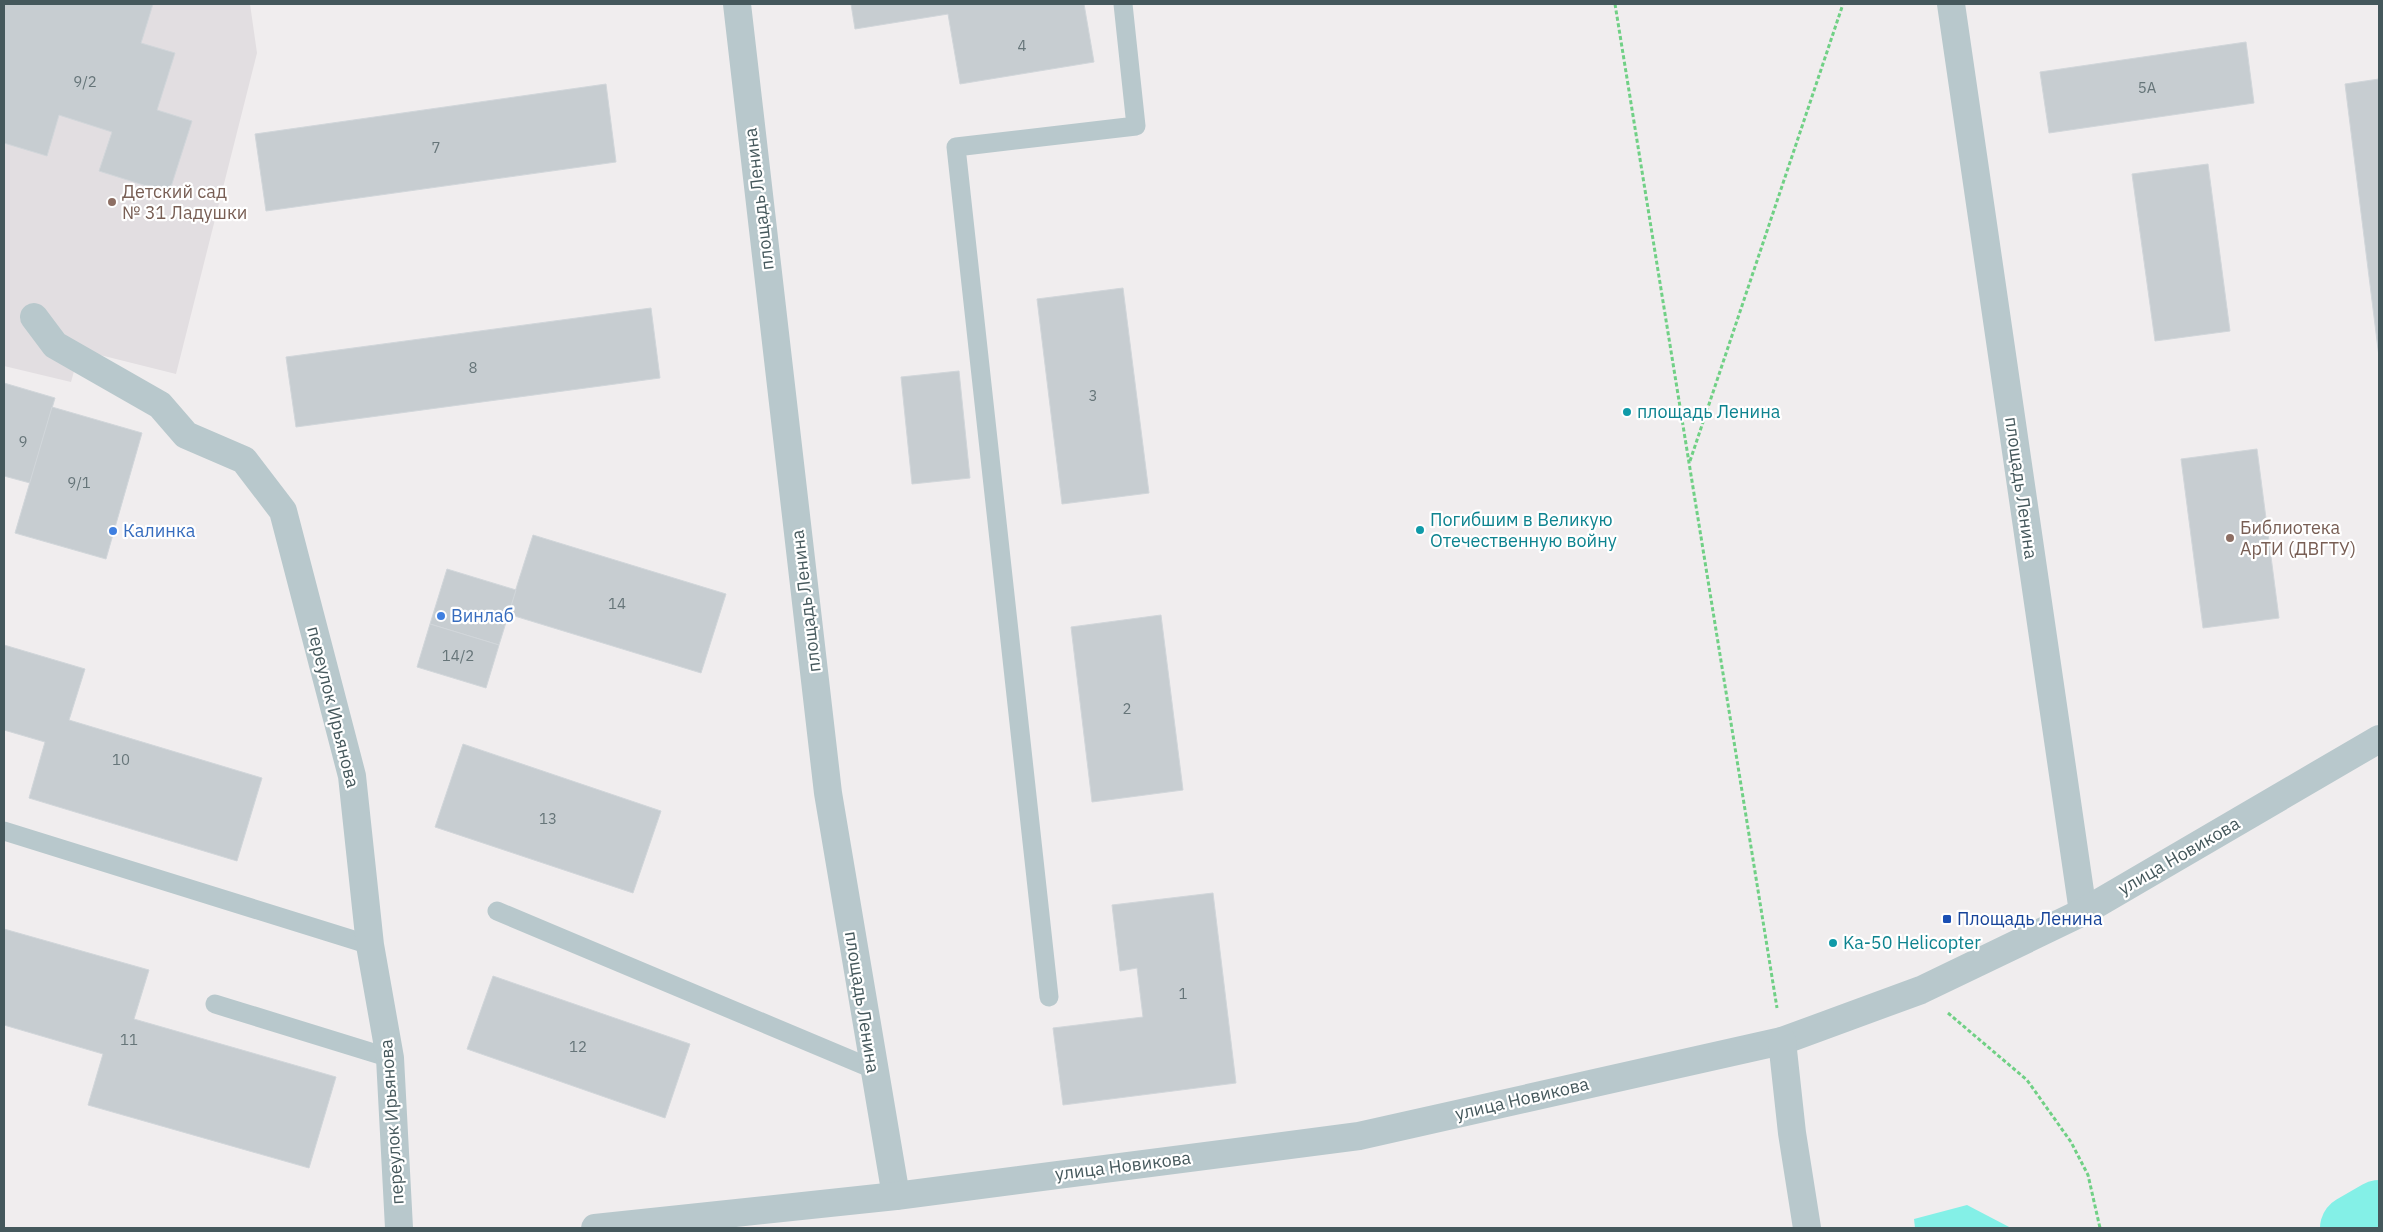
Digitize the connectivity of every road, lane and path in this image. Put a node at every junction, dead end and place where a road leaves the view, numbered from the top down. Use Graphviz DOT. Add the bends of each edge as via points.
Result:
graph roads {
  1 [pos="737,4"];
  2 [pos="1123,4"];
  3 [pos="1614,4"];
  4 [pos="1844,4"];
  5 [pos="1951,4"];
  6 [pos="34,317"];
  7 [pos="1690,462"];
  8 [pos="2379,740"];
  9 [pos="4,832"];
  10 [pos="497,911"];
  11 [pos="2083,912"];
  12 [pos="370,945"];
  13 [pos="1921,990"];
  14 [pos="1049,997"];
  15 [pos="215,1004"];
  16 [pos="1782,1041"];
  17 [pos="390,1058"];
  18 [pos="873,1069"];
  19 [pos="896,1196"];
  20 [pos="399,1228"];
  21 [pos="595,1228"];
  22 [pos="1807,1228"];
  23 [pos="2100,1228"];
  1 -- 18 [label="street, площадь Ленина" via="828,793"];
  2 -- 14 [label="lane" via="1136,126 956,147"];
  3 -- 7 [label="path"];
  4 -- 7 [label="path"];
  5 -- 11 [label="street, площадь Ленина"];
  6 -- 12 [label="street, переулок Ирьянова" via="55,345 160,405 186,435 244,460 283,511 352,776"];
  7 -- 16 [label="path"];
  8 -- 11 [label="street, улица Новикова"];
  9 -- 12 [label="lane"];
  10 -- 18 [label="lane"];
  11 -- 13 [label="street, улица Новикова"];
  12 -- 17 [label="street, переулок Ирьянова"];
  13 -- 16 [label="street, улица Новикова"];
  13 -- 23 [label="path" via="2027,1080 2071,1142 2088,1175"];
  15 -- 17 [label="lane"];
  16 -- 19 [label="street, улица Новикова" via="1359,1136"];
  16 -- 22 [label="street"];
  17 -- 20 [label="street, переулок Ирьянова"];
  18 -- 19 [label="street, площадь Ленина"];
  19 -- 21 [label="street, улица Новикова"];
}
